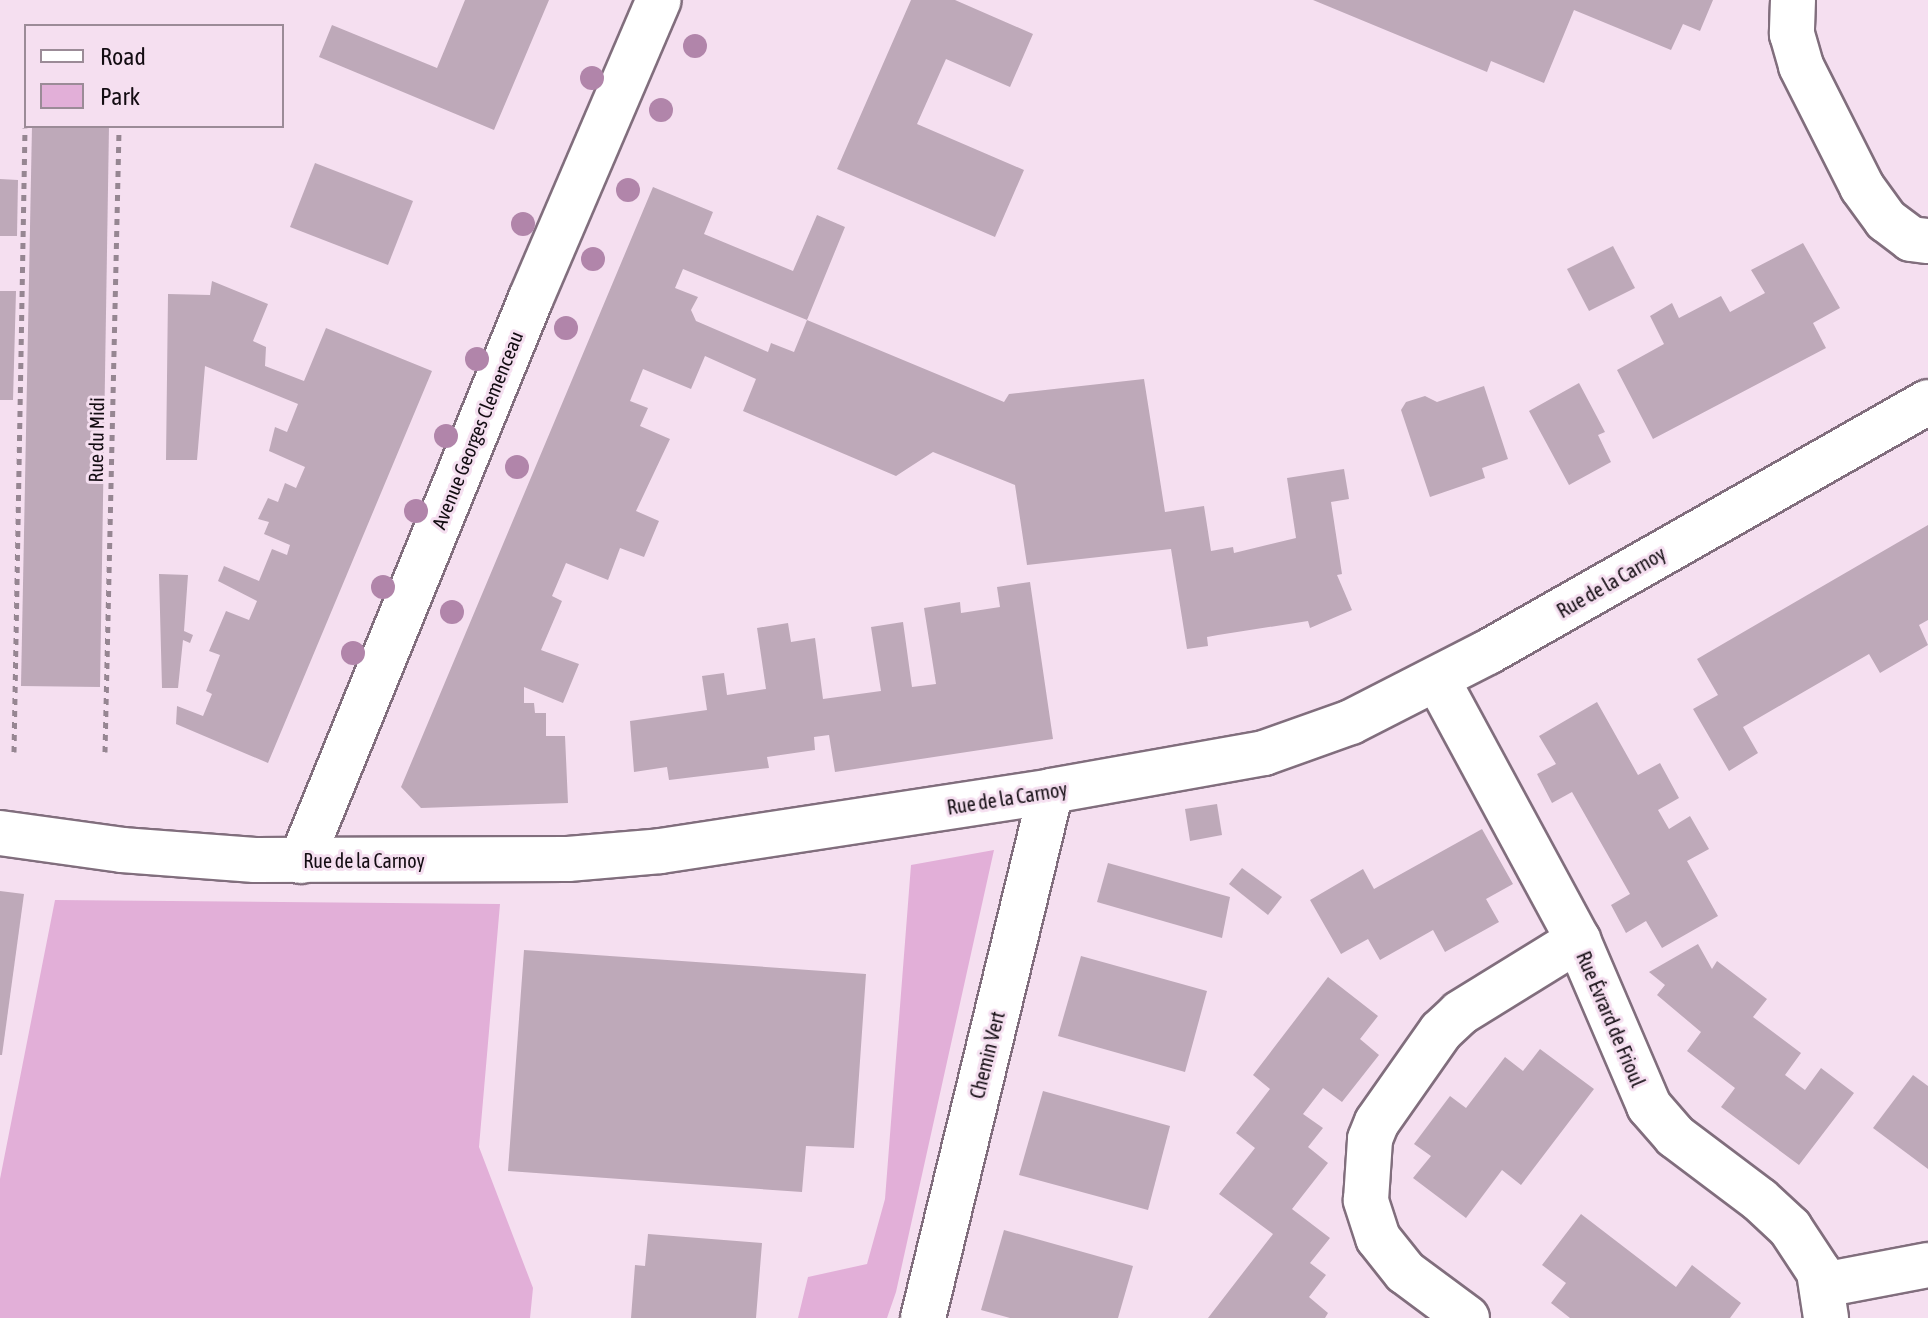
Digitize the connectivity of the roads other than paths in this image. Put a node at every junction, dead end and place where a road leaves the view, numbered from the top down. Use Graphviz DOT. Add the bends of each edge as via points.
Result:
graph roads {
  1 [pos="659,0"];
  2 [pos="1793,0"];
  3 [pos="1928,241"];
  4 [pos="1928,402"];
  5 [pos="1437,679"];
  6 [pos="1051,791"];
  7 [pos="0,833"];
  8 [pos="301,861"];
  9 [pos="1578,940"];
  10 [pos="1928,1265"];
  11 [pos="1825,1302"];
  12 [pos="1424,1305"];
  13 [pos="923,1318"];
  14 [pos="1467,1318"];
  1 -- 8 [label="street, Avenue Georges Clemenceau"];
  2 -- 3 [label="street" via="1792,34 1801,66 1862,187 1886,220 1911,239"];
  4 -- 5 [label="street, Rue de la Carnoy"];
  5 -- 6 [label="street, Rue de la Carnoy" via="1331,730 1264,753"];
  5 -- 9 [label="street, Rue Évrard de Frioul"];
  6 -- 8 [label="street, Rue de la Carnoy" via="661,851 568,859"];
  6 -- 13 [label="street, Chemin Vert"];
  7 -- 8 [label="street, Rue de la Carnoy" via="122,850"];
  9 -- 11 [label="street, Rue Évrard de Frioul" via="1649,1106 1675,1136 1783,1221 1802,1243"];
  9 -- 12 [label="street" via="1460,1013 1377,1122 1370,1139 1366,1200 1378,1238"];
  10 -- 11 [label="street"];
  12 -- 14 [label="street"];
}
